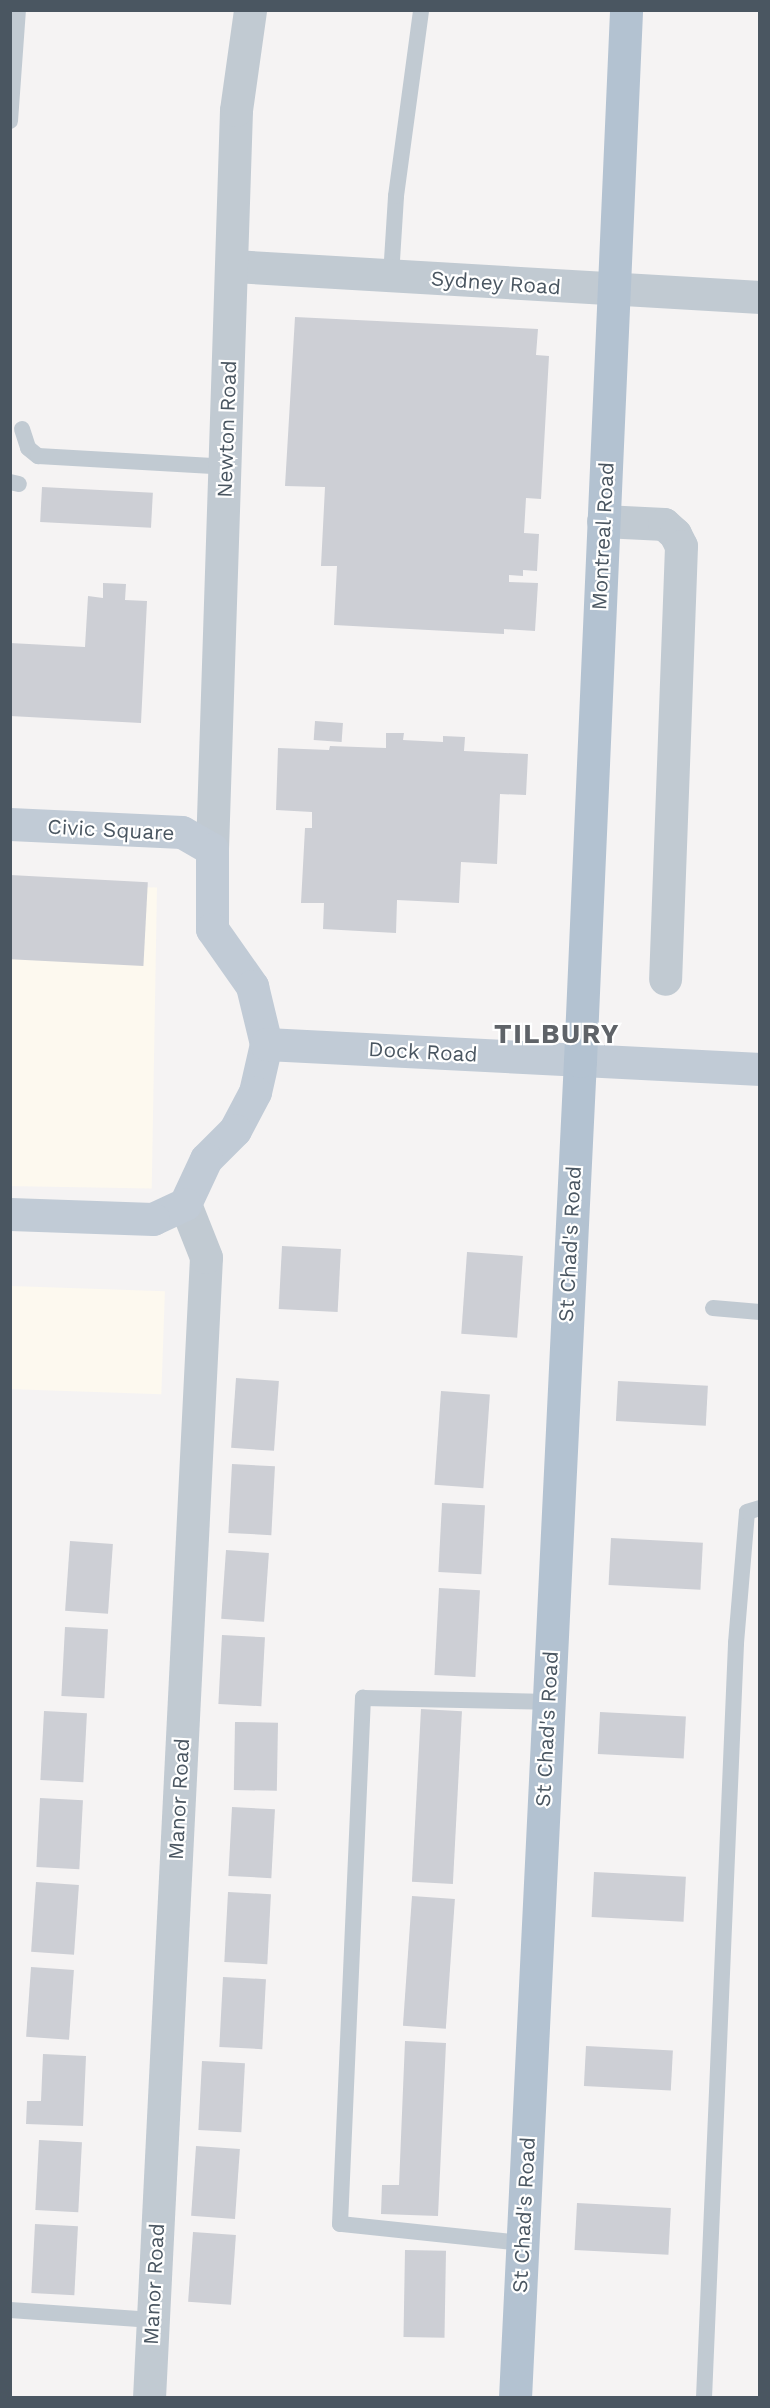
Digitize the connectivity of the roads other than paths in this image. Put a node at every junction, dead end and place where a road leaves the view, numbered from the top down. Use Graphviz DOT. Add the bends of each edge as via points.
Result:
graph roads {
  1 [pos="18,10"];
  2 [pos="250,10"];
  3 [pos="421,10"];
  4 [pos="626,10"];
  5 [pos="10,121"];
  6 [pos="233,266"];
  7 [pos="391,276"];
  8 [pos="614,290"];
  9 [pos="759,297"];
  10 [pos="22,429"];
  11 [pos="226,467"];
  12 [pos="603,521"];
  13 [pos="10,824"];
  14 [pos="212,849"];
  15 [pos="664,979"];
  16 [pos="266,1044"];
  17 [pos="580,1061"];
  18 [pos="759,1070"];
  19 [pos="185,1204"];
  20 [pos="10,1214"];
  21 [pos="713,1308"];
  22 [pos="759,1312"];
  23 [pos="759,1508"];
  24 [pos="548,1702"];
  25 [pos="522,2243"];
  26 [pos="10,2310"];
  27 [pos="153,2320"];
  28 [pos="149,2397"];
  29 [pos="515,2397"];
  30 [pos="704,2397"];
  1 -- 5 [label="lane"];
  2 -- 6 [label="street, Newton Road" via="236,110"];
  3 -- 7 [label="lane" via="396,196"];
  4 -- 8 [label="main road, Montreal Road"];
  6 -- 7 [label="street, Sydney Road"];
  6 -- 11 [label="street, Newton Road"];
  7 -- 8 [label="street, Sydney Road"];
  8 -- 9 [label="street, Sydney Road"];
  8 -- 12 [label="main road, Montreal Road"];
  10 -- 11 [label="lane" via="28,448 38,456"];
  11 -- 14 [label="street, Newton Road"];
  12 -- 15 [label="street" via="664,524 681,546"];
  12 -- 17 [label="main road, Montreal Road"];
  13 -- 14 [label="street, Civic Square" via="182,832"];
  14 -- 16 [label="street" via="212,929 252,986"];
  16 -- 17 [label="street, Dock Road"];
  16 -- 19 [label="street" via="255,1092 236,1130 206,1159"];
  17 -- 18 [label="street, Dock Road"];
  17 -- 24 [label="main road, St Chad's Road"];
  19 -- 20 [label="street" via="153,1219"];
  19 -- 27 [label="street, Manor Road" via="206,1257"];
  21 -- 22 [label="lane"];
  23 -- 30 [label="lane" via="747,1512 736,1643"];
  24 -- 25 [label="main road, St Chad's Road"];
  24 -- 25 [label="lane" via="363,1698 340,2224"];
  25 -- 29 [label="main road, St Chad's Road"];
  26 -- 27 [label="lane"];
  27 -- 28 [label="street, Manor Road"];
}
